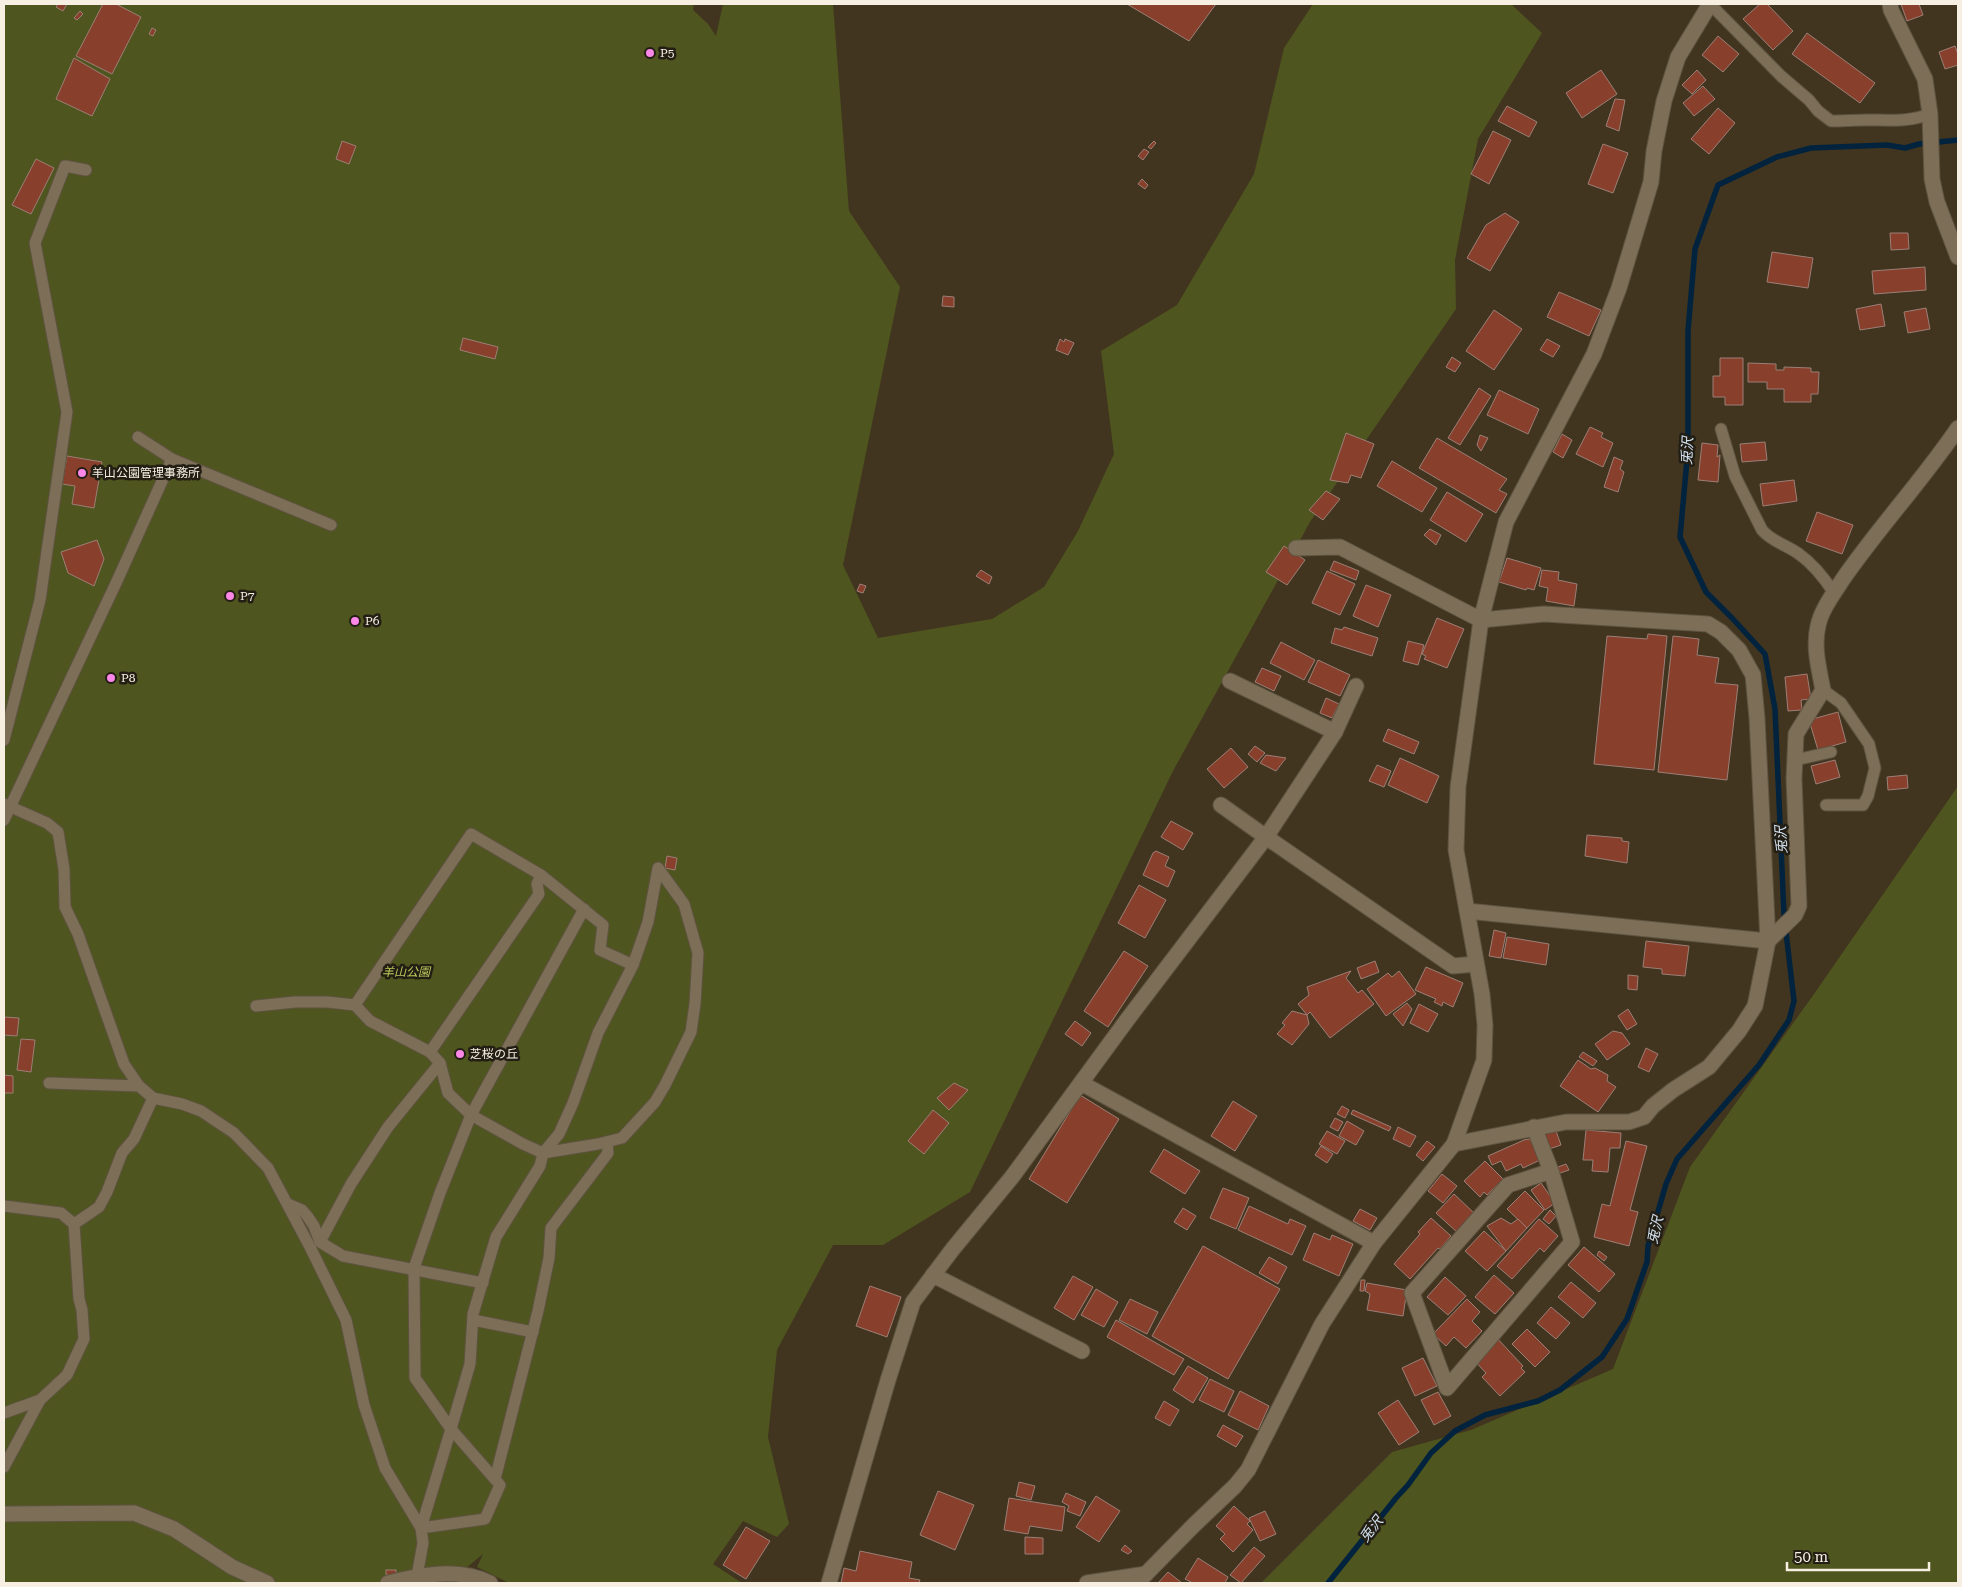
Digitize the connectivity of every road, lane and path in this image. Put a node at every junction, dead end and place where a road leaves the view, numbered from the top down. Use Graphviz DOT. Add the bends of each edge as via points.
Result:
graph roads {
  1 [pos="1710,4"];
  2 [pos="1890,4"];
  3 [pos="1930,122"];
  4 [pos="86,170"];
  5 [pos="1955,237"];
  6 [pos="1958,257"];
  7 [pos="1958,428"];
  8 [pos="1721,429"];
  9 [pos="138,438"];
  10 [pos="172,459"];
  11 [pos="332,525"];
  12 [pos="1296,548"];
  13 [pos="1834,593"];
  14 [pos="1481,620"];
  15 [pos="1230,681"];
  16 [pos="1356,686"];
  17 [pos="1823,690"];
  18 [pos="1335,732"];
  19 [pos="4,740"];
  20 [pos="1831,752"];
  21 [pos="1795,760"];
  22 [pos="7,805"];
  23 [pos="1221,805"];
  24 [pos="1826,805"];
  25 [pos="4,820"];
  26 [pos="1266,837"];
  27 [pos="541,875"];
  28 [pos="584,908"];
  29 [pos="1467,911"];
  30 [pos="1768,941"];
  31 [pos="1476,964"];
  32 [pos="633,965"];
  33 [pos="355,1005"];
  34 [pos="256,1006"];
  35 [pos="430,1052"];
  36 [pos="440,1063"];
  37 [pos="49,1083"];
  38 [pos="1081,1083"];
  39 [pos="139,1086"];
  40 [pos="153,1098"];
  41 [pos="471,1115"];
  42 [pos="1534,1127"];
  43 [pos="607,1142"];
  44 [pos="1454,1144"];
  45 [pos="543,1153"];
  46 [pos="1551,1171"];
  47 [pos="288,1204"];
  48 [pos="4,1206"];
  49 [pos="74,1224"];
  50 [pos="320,1242"];
  51 [pos="1374,1243"];
  52 [pos="414,1268"];
  53 [pos="933,1275"];
  54 [pos="483,1282"];
  55 [pos="473,1320"];
  56 [pos="533,1332"];
  57 [pos="1082,1350"];
  58 [pos="40,1400"];
  59 [pos="4,1413"];
  60 [pos="451,1429"];
  61 [pos="4,1467"];
  62 [pos="495,1479"];
  63 [pos="4,1514"];
  64 [pos="421,1528"];
  65 [pos="417,1576"];
  66 [pos="1142,1579"];
  67 [pos="267,1583"];
  68 [pos="388,1583"];
  69 [pos="490,1583"];
  70 [pos="829,1583"];
  71 [pos="1087,1583"];
  1 -- 3 [label="lane" via="1831,121"];
  1 -- 14 [label="street" via="1678,57 1664,101 1651,182 1619,288 1594,354 1506,522"];
  2 -- 3 [label="street" via="1925,79"];
  3 -- 5 [label="street" via="1934,187"];
  4 -- 19 [label="lane" via="65,166 35,243 67,412 40,600"];
  5 -- 6 [label="street"];
  7 -- 13 [label="street"];
  8 -- 13 [label="lane" via="1735,476 1762,530 1768,538 1800,554"];
  9 -- 10 [label="lane"];
  10 -- 11 [label="lane"];
  10 -- 22 [label="lane" via="117,581"];
  12 -- 14 [label="street" via="1340,546"];
  13 -- 17 [label="street" via="1818,624 1816,643"];
  14 -- 29 [label="street" via="1458,786 1456,850"];
  14 -- 30 [label="street" via="1544,614 1708,624 1739,650 1753,675"];
  15 -- 18 [label="street"];
  16 -- 18 [label="street"];
  17 -- 21 [label="street" via="1796,734"];
  17 -- 24 [label="lane" via="1841,703 1869,744 1875,768 1863,804"];
  18 -- 26 [label="street"];
  20 -- 21 [label="lane"];
  21 -- 30 [label="street" via="1799,906 1795,915"];
  22 -- 25 [label="lane"];
  22 -- 39 [label="lane" via="47,822 58,832 64,869 65,907 78,934 124,1064"];
  23 -- 26 [label="street"];
  26 -- 31 [label="street" via="1453,966"];
  26 -- 38 [label="street"];
  27 -- 28 [label="lane"];
  27 -- 33 [label="lane" via="470,834"];
  27 -- 35 [label="lane" via="537,884 539,894"];
  28 -- 32 [label="lane" via="603,925 600,950"];
  28 -- 41 [label="lane"];
  29 -- 30 [label="street"];
  29 -- 31 [label="street"];
  30 -- 42 [label="street" via="1755,1006 1709,1067 1673,1090 1644,1117 1629,1122 1566,1122"];
  31 -- 44 [label="street" via="1485,1025 1484,1060"];
  32 -- 43 [label="lane" via="648,922 658,868 684,904 698,953 691,1032 655,1102 622,1138"];
  32 -- 45 [label="lane" via="598,1033 559,1134"];
  33 -- 34 [label="lane" via="295,1002"];
  33 -- 35 [label="lane" via="370,1021"];
  35 -- 36 [label="lane"];
  36 -- 41 [label="lane" via="448,1094"];
  36 -- 50 [label="lane" via="388,1127 351,1184"];
  37 -- 39 [label="lane"];
  38 -- 51 [label="street"];
  38 -- 53 [label="street" via="1012,1177"];
  39 -- 40 [label="lane"];
  40 -- 47 [label="lane" via="201,1111 234,1133 268,1168"];
  40 -- 49 [label="lane" via="134,1139 122,1153 100,1207"];
  41 -- 45 [label="lane"];
  41 -- 52 [label="lane"];
  42 -- 44 [label="street"];
  42 -- 46 [label="street"];
  43 -- 45 [label="lane"];
  43 -- 56 [label="lane" via="608,1153 551,1228 549,1258"];
  44 -- 51 [label="street"];
  45 -- 54 [label="lane" via="540,1166 496,1237"];
  46 -- 46 [label="street" via="1572,1242 1447,1388 1412,1293 1508,1184"];
  47 -- 50 [label="lane" via="302,1210 308,1217"];
  47 -- 64 [label="lane" via="346,1320 364,1405 385,1468"];
  48 -- 49 [label="lane" via="61,1213"];
  49 -- 58 [label="lane" via="84,1339 67,1375"];
  50 -- 52 [label="lane" via="343,1256"];
  51 -- 66 [label="street" via="1322,1324 1248,1470"];
  52 -- 54 [label="lane"];
  52 -- 60 [label="lane" via="415,1378"];
  53 -- 57 [label="street"];
  53 -- 70 [label="street" via="913,1302"];
  54 -- 55 [label="lane"];
  55 -- 56 [label="lane"];
  55 -- 60 [label="lane" via="470,1364"];
  56 -- 62 [label="lane"];
  58 -- 59 [label="lane"];
  58 -- 61 [label="lane"];
  60 -- 62 [label="lane"];
  60 -- 64 [label="lane"];
  62 -- 64 [label="lane" via="500,1485 485,1519"];
  63 -- 67 [label="street" via="134,1513 174,1529 232,1567"];
  64 -- 65 [label="lane" via="424,1543"];
  65 -- 68 [label="street"];
  65 -- 69 [label="street" via="448,1573"];
  66 -- 71 [label="street"];
}
